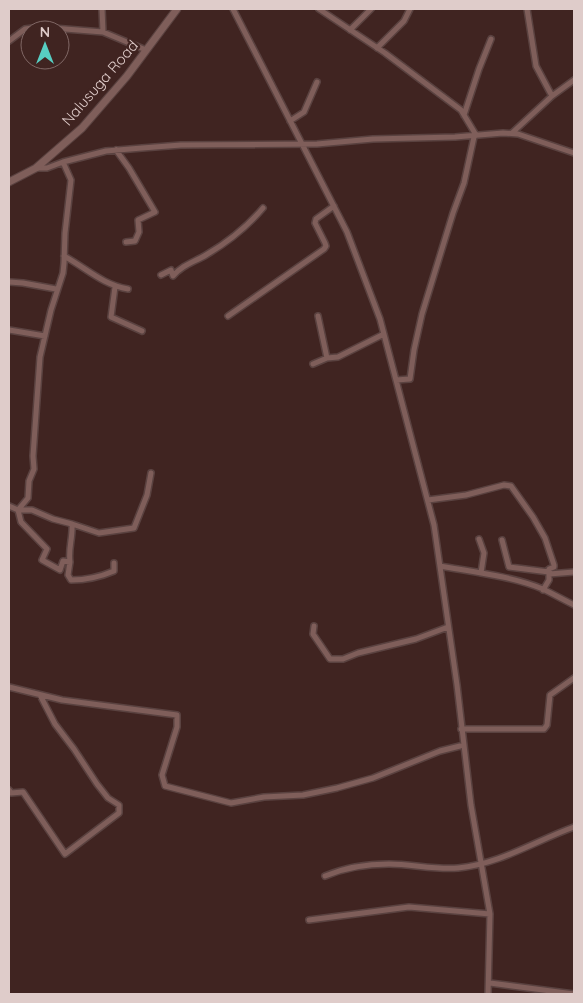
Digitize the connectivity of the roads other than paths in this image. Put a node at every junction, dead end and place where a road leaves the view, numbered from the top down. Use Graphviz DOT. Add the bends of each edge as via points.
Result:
graph roads {
  1 [pos="102,9"];
  2 [pos="177,9"];
  3 [pos="233,9"];
  4 [pos="319,9"];
  5 [pos="372,9"];
  6 [pos="410,9"];
  7 [pos="527,9"];
  8 [pos="350,30"];
  9 [pos="102,32"];
  10 [pos="491,40"];
  11 [pos="9,41"];
  12 [pos="377,48"];
  13 [pos="146,50"];
  14 [pos="574,80"];
  15 [pos="317,82"];
  16 [pos="552,96"];
  17 [pos="464,115"];
  18 [pos="290,121"];
  19 [pos="512,133"];
  20 [pos="476,135"];
  21 [pos="302,144"];
  22 [pos="116,150"];
  23 [pos="574,153"];
  24 [pos="63,162"];
  25 [pos="36,168"];
  26 [pos="9,182"];
  27 [pos="334,206"];
  28 [pos="263,208"];
  29 [pos="126,242"];
  30 [pos="64,256"];
  31 [pos="161,275"];
  32 [pos="9,282"];
  33 [pos="115,287"];
  34 [pos="128,289"];
  35 [pos="56,290"];
  36 [pos="228,316"];
  37 [pos="318,316"];
  38 [pos="9,330"];
  39 [pos="142,330"];
  40 [pos="384,334"];
  41 [pos="45,336"];
  42 [pos="327,358"];
  43 [pos="313,364"];
  44 [pos="396,380"];
  45 [pos="151,473"];
  46 [pos="428,500"];
  47 [pos="9,506"];
  48 [pos="18,510"];
  49 [pos="72,524"];
  50 [pos="479,539"];
  51 [pos="502,540"];
  52 [pos="70,562"];
  53 [pos="114,563"];
  54 [pos="440,566"];
  55 [pos="574,572"];
  56 [pos="481,573"];
  57 [pos="550,573"];
  58 [pos="543,590"];
  59 [pos="574,605"];
  60 [pos="314,626"];
  61 [pos="448,627"];
  62 [pos="574,678"];
  63 [pos="9,687"];
  64 [pos="40,695"];
  65 [pos="461,729"];
  66 [pos="460,746"];
  67 [pos="9,790"];
  68 [pos="574,828"];
  69 [pos="481,864"];
  70 [pos="325,876"];
  71 [pos="490,914"];
  72 [pos="309,920"];
  73 [pos="490,983"];
  74 [pos="488,994"];
  75 [pos="574,994"];
  1 -- 9 [label="street"];
  2 -- 13 [label="street, Nalusuga Road"];
  3 -- 18 [label="street"];
  4 -- 8 [label="street"];
  5 -- 8 [label="street"];
  6 -- 12 [label="street" via="404,21"];
  7 -- 16 [label="street" via="536,66"];
  8 -- 12 [label="street"];
  9 -- 11 [label="street" via="40,27 25,29"];
  9 -- 13 [label="street"];
  10 -- 17 [label="street"];
  12 -- 17 [label="street"];
  13 -- 25 [label="street, Nalusuga Road" via="82,128"];
  14 -- 16 [label="street"];
  15 -- 18 [label="street" via="304,112"];
  16 -- 19 [label="street"];
  17 -- 20 [label="street"];
  18 -- 21 [label="street"];
  19 -- 20 [label="street"];
  19 -- 23 [label="street"];
  20 -- 21 [label="street"];
  20 -- 44 [label="street" via="422,314 410,379"];
  21 -- 22 [label="street" via="180,145"];
  21 -- 27 [label="street"];
  22 -- 24 [label="street"];
  22 -- 29 [label="street" via="155,212 138,220 139,232 135,241"];
  24 -- 25 [label="street"];
  24 -- 30 [label="street" via="71,180"];
  25 -- 26 [label="street, Nalusuga Road"];
  27 -- 36 [label="street" via="315,222 325,243 324,249"];
  27 -- 40 [label="street" via="347,232"];
  28 -- 31 [label="street" via="236,236 180,268 173,276 171,270"];
  30 -- 33 [label="street"];
  30 -- 35 [label="street" via="63,273"];
  32 -- 35 [label="street"];
  33 -- 34 [label="street"];
  33 -- 39 [label="street" via="111,317"];
  35 -- 41 [label="street"];
  37 -- 42 [label="street"];
  38 -- 41 [label="street"];
  40 -- 42 [label="street" via="338,357"];
  40 -- 44 [label="street"];
  41 -- 48 [label="street" via="40,358 34,469 28,498"];
  42 -- 43 [label="street"];
  44 -- 46 [label="street"];
  45 -- 49 [label="street" via="147,495 134,528 99,533"];
  46 -- 54 [label="street"];
  46 -- 57 [label="street" via="511,486 545,538 554,564 549,569"];
  47 -- 48 [label="street"];
  48 -- 49 [label="street" via="32,510"];
  48 -- 52 [label="street" via="21,522 47,549 42,560 60,570 63,561"];
  49 -- 52 [label="street" via="68,552"];
  50 -- 56 [label="street" via="484,553"];
  51 -- 57 [label="street" via="509,567"];
  52 -- 53 [label="street" via="68,575 72,580 85,580 114,571"];
  54 -- 56 [label="street"];
  54 -- 61 [label="street"];
  55 -- 57 [label="street"];
  56 -- 58 [label="street"];
  57 -- 58 [label="street"];
  58 -- 59 [label="street"];
  60 -- 61 [label="street" via="313,634 330,659 343,659"];
  61 -- 65 [label="street"];
  62 -- 65 [label="street" via="550,695 544,729"];
  63 -- 64 [label="street"];
  64 -- 66 [label="street" via="177,715 177,727 162,775 166,786 231,803 337,788"];
  64 -- 67 [label="street" via="55,724 97,784 108,798 119,805 119,813 65,854 24,792 11,793"];
  65 -- 69 [label="street"];
  68 -- 69 [label="street" via="522,851"];
  69 -- 70 [label="street" via="456,868 368,865"];
  69 -- 71 [label="street"];
  71 -- 72 [label="street" via="409,907"];
  71 -- 73 [label="street"];
  73 -- 74 [label="street"];
  73 -- 75 [label="street"];
}
